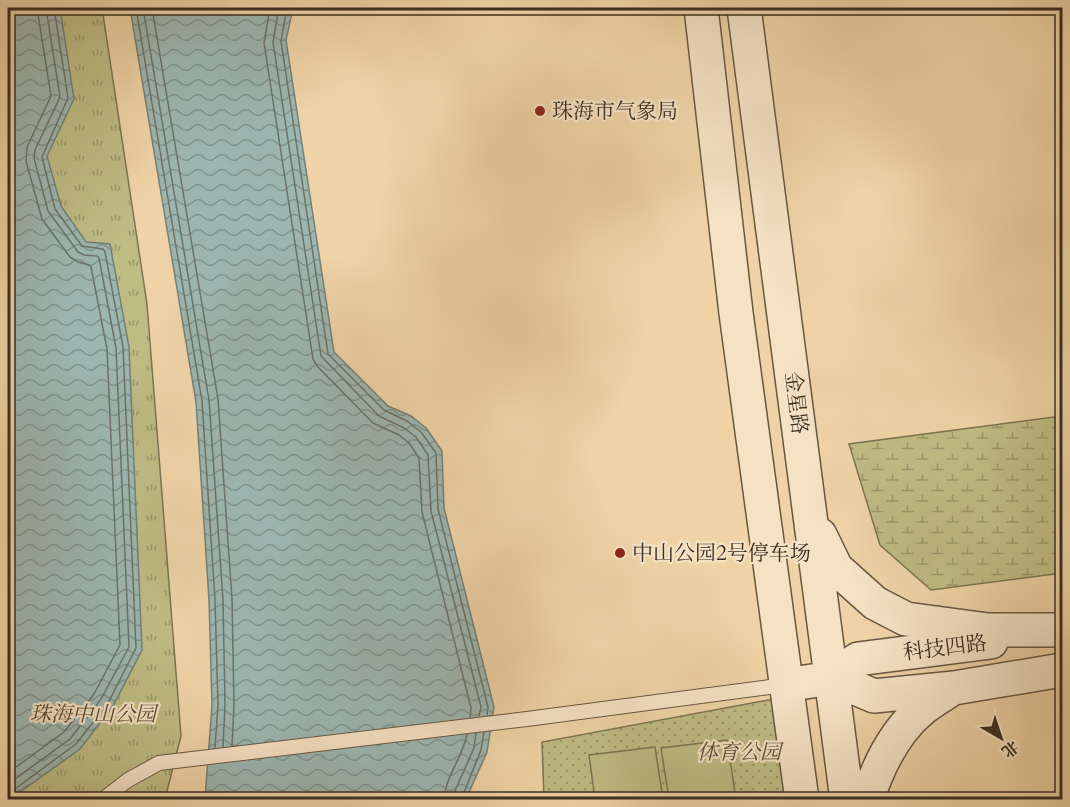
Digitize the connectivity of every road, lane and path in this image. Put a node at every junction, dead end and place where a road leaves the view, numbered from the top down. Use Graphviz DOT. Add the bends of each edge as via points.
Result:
graph roads {
  1 [pos="701,8"];
  2 [pos="744,8"];
  3 [pos="811,517"];
  4 [pos="1061,629"];
  5 [pos="1062,670"];
  6 [pos="832,678"];
  7 [pos="785,686"];
  8 [pos="954,688"];
  9 [pos="102,800"];
  10 [pos="802,800"];
  11 [pos="847,800"];
  12 [pos="867,800"];
  1 -- 7 [label="street"];
  2 -- 3 [label="street, 金星路"];
  3 -- 4 [label="street" via="836,568 875,603 906,619 988,630"];
  3 -- 6 [label="street, 金星路"];
  4 -- 6 [label="street, 科技四路" via="1031,637 858,659"];
  5 -- 8 [label="street, 科技四路"];
  6 -- 7 [label="street, 科技四路"];
  6 -- 8 [label="street, 科技四路" via="873,696"];
  6 -- 11 [label="street, 金星路"];
  7 -- 9 [label="lane" via="159,763"];
  7 -- 10 [label="street"];
  8 -- 12 [label="street" via="921,710 896,738 876,771"];
}
